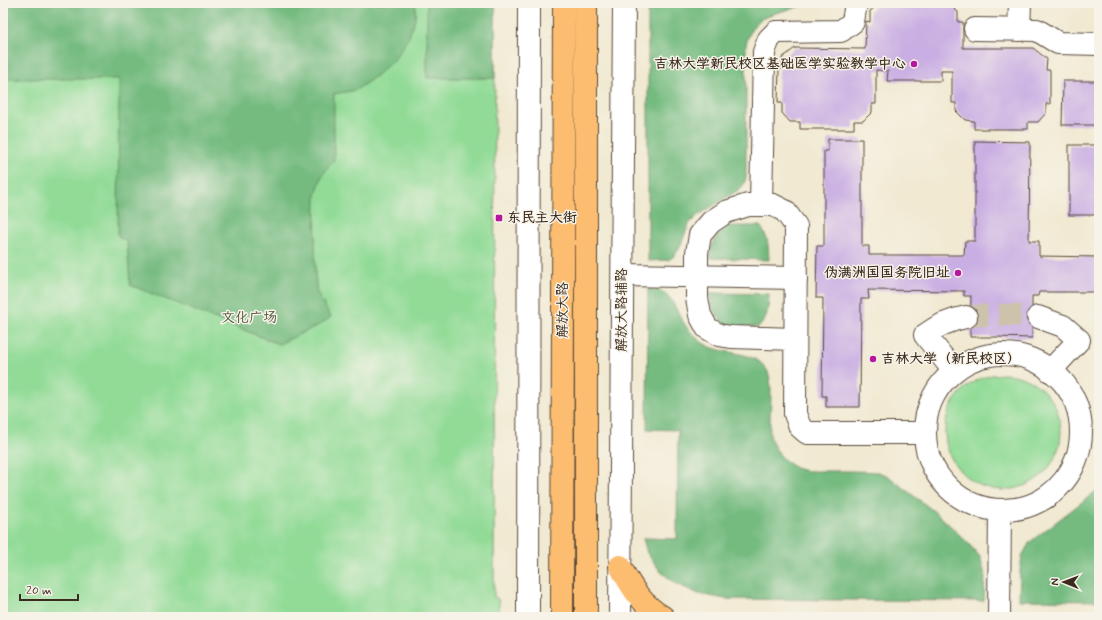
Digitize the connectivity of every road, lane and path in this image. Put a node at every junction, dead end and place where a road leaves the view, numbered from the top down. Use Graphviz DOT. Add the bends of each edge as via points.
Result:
graph roads {
  1 [pos="529,3"];
  2 [pos="564,3"];
  3 [pos="586,3"];
  4 [pos="624,3"];
  5 [pos="856,3"];
  6 [pos="1020,3"];
  7 [pos="975,29"];
  8 [pos="1019,30"];
  9 [pos="1099,44"];
  10 [pos="761,205"];
  11 [pos="623,275"];
  12 [pos="697,276"];
  13 [pos="796,278"];
  14 [pos="966,317"];
  15 [pos="1038,317"];
  16 [pos="795,339"];
  17 [pos="1050,370"];
  18 [pos="954,371"];
  19 [pos="925,433"];
  20 [pos="1090,438"];
  21 [pos="1000,510"];
  22 [pos="620,566"];
  23 [pos="528,617"];
  24 [pos="562,617"];
  25 [pos="586,617"];
  26 [pos="620,617"];
  27 [pos="663,617"];
  28 [pos="1000,617"];
  1 -- 23 [label="street"];
  2 -- 24 [label="main road, 解放大路"];
  3 -- 25 [label="main road, 解放大路"];
  4 -- 11 [label="street, 解放大路辅路"];
  5 -- 10 [label="street" via="853,22 841,31 776,32 769,39 764,52"];
  6 -- 8 [label="street"];
  7 -- 8 [label="street"];
  8 -- 9 [label="street" via="1037,30 1058,43"];
  10 -- 12 [label="street" via="748,205 726,212 711,222 700,235"];
  10 -- 13 [label="street" via="773,205 785,211 796,226"];
  11 -- 12 [label="street"];
  11 -- 22 [label="street, 解放大路辅路"];
  12 -- 13 [label="street"];
  12 -- 16 [label="street" via="700,315 708,328 719,335 731,338"];
  13 -- 16 [label="street"];
  14 -- 18 [label="street" via="954,319 925,335"];
  15 -- 17 [label="street" via="1063,326 1079,340"];
  16 -- 19 [label="street" via="795,414 800,427 807,433"];
  17 -- 18 [label="street" via="1024,357 1006,354 988,355 970,361"];
  17 -- 20 [label="street" via="1068,389 1076,404 1080,421"];
  18 -- 19 [label="street" via="941,384 932,400 926,416"];
  19 -- 21 [label="street" via="926,450 941,480 967,502 983,508"];
  20 -- 21 [label="street" via="1061,484 1048,496 1017,509"];
  21 -- 28 [label="street"];
  22 -- 26 [label="street, 解放大路辅路"];
  22 -- 27 [label="main road" via="636,594"];
}
